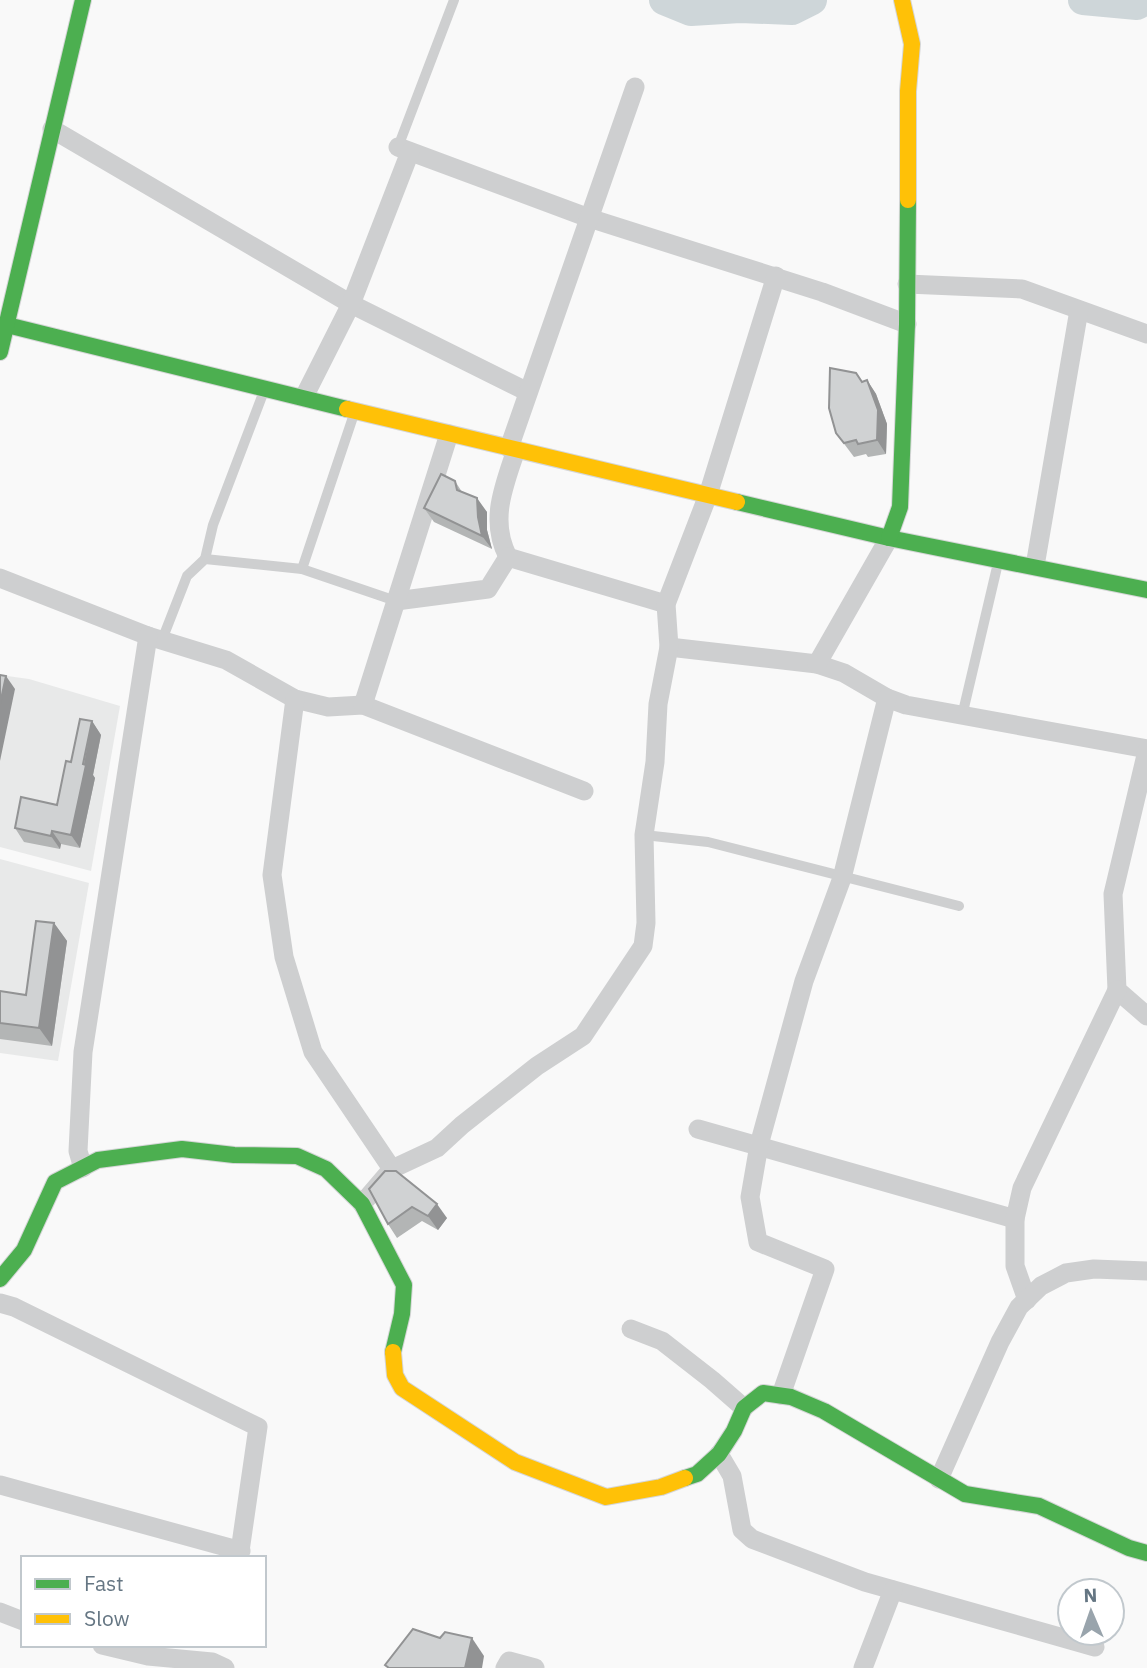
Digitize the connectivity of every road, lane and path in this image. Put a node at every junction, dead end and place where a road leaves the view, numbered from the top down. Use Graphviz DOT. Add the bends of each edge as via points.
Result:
graph roads {
  1 [pos="83,0"];
  2 [pos="454,0"];
  3 [pos="902,0"];
  4 [pos="635,87"];
  5 [pos="52,129"];
  6 [pos="404,149"];
  7 [pos="589,218"];
  8 [pos="776,276"];
  9 [pos="907,284"];
  10 [pos="351,304"];
  11 [pos="1079,310"];
  12 [pos="7,324"];
  13 [pos="907,324"];
  14 [pos="1147,334"];
  15 [pos="0,352"];
  16 [pos="266,388"];
  17 [pos="528,391"];
  18 [pos="304,397"];
  19 [pos="355,410"];
  20 [pos="449,434"];
  21 [pos="512,449"];
  22 [pos="708,495"];
  23 [pos="889,538"];
  24 [pos="508,557"];
  25 [pos="205,559"];
  26 [pos="999,559"];
  27 [pos="1035,566"];
  28 [pos="302,569"];
  29 [pos="0,578"];
  30 [pos="1147,590"];
  31 [pos="396,601"];
  32 [pos="666,604"];
  33 [pos="155,638"];
  34 [pos="669,647"];
  35 [pos="817,664"];
  36 [pos="887,698"];
  37 [pos="295,699"];
  38 [pos="363,705"];
  39 [pos="962,716"];
  40 [pos="1147,750"];
  41 [pos="584,791"];
  42 [pos="644,835"];
  43 [pos="842,878"];
  44 [pos="959,906"];
  45 [pos="1117,990"];
  46 [pos="1147,1016"];
  47 [pos="698,1129"];
  48 [pos="759,1145"];
  49 [pos="83,1168"];
  50 [pos="392,1169"];
  51 [pos="362,1203"];
  52 [pos="1015,1219"];
  53 [pos="1147,1272"];
  54 [pos="0,1279"];
  55 [pos="1027,1300"];
  56 [pos="0,1303"];
  57 [pos="631,1329"];
  58 [pos="781,1395"];
  59 [pos="744,1408"];
  60 [pos="719,1454"];
  61 [pos="939,1479"];
  62 [pos="0,1485"];
  63 [pos="1147,1553"];
  64 [pos="240,1554"];
  65 [pos="893,1590"];
  66 [pos="0,1612"];
  67 [pos="21,1620"];
  68 [pos="1056,1636"];
  69 [pos="110,1647"];
  70 [pos="216,1661"];
  71 [pos="505,1668"];
  72 [pos="535,1668"];
  73 [pos="863,1668"];
  1 -- 5 [label="street"];
  2 -- 6 [label="lane"];
  3 -- 9 [label="street" via="912,44"];
  4 -- 7 [label="street"];
  5 -- 10 [label="street"];
  5 -- 12 [label="street"];
  6 -- 7 [label="street"];
  6 -- 10 [label="street"];
  7 -- 8 [label="street"];
  7 -- 17 [label="street"];
  8 -- 13 [label="street"];
  8 -- 22 [label="street"];
  9 -- 11 [label="street" via="1022,289"];
  9 -- 13 [label="street"];
  10 -- 17 [label="street"];
  10 -- 18 [label="street"];
  11 -- 14 [label="street"];
  11 -- 27 [label="street"];
  12 -- 15 [label="street"];
  12 -- 16 [label="street"];
  13 -- 23 [label="street" via="900,507"];
  16 -- 18 [label="street"];
  16 -- 25 [label="lane" via="212,525"];
  17 -- 21 [label="street"];
  18 -- 19 [label="street"];
  19 -- 20 [label="street"];
  19 -- 28 [label="lane"];
  20 -- 21 [label="street"];
  20 -- 31 [label="street"];
  21 -- 22 [label="street"];
  21 -- 24 [label="street" via="498,524"];
  22 -- 23 [label="street"];
  22 -- 32 [label="street"];
  23 -- 26 [label="street"];
  23 -- 35 [label="street"];
  24 -- 31 [label="street" via="488,589"];
  24 -- 32 [label="street"];
  25 -- 28 [label="lane"];
  25 -- 33 [label="lane" via="187,576"];
  26 -- 27 [label="street"];
  26 -- 39 [label="lane"];
  27 -- 30 [label="street"];
  28 -- 31 [label="lane"];
  29 -- 33 [label="street"];
  31 -- 38 [label="street"];
  32 -- 34 [label="street"];
  33 -- 37 [label="street" via="226,660"];
  33 -- 49 [label="street" via="83,1052 78,1151"];
  34 -- 35 [label="street"];
  34 -- 42 [label="street"];
  35 -- 36 [label="street" via="844,673"];
  36 -- 39 [label="street"];
  36 -- 43 [label="street"];
  37 -- 38 [label="street" via="328,707"];
  37 -- 50 [label="street" via="272,875 284,957 313,1052"];
  38 -- 41 [label="street"];
  39 -- 40 [label="street"];
  40 -- 45 [label="street" via="1113,894"];
  42 -- 43 [label="lane" via="708,842"];
  42 -- 50 [label="street" via="643,946 583,1036 537,1066 437,1148"];
  43 -- 44 [label="lane"];
  43 -- 48 [label="street" via="804,981"];
  45 -- 46 [label="street"];
  45 -- 52 [label="street" via="1023,1188"];
  47 -- 48 [label="street"];
  48 -- 52 [label="street"];
  48 -- 58 [label="street" via="750,1197 758,1242 825,1269"];
  49 -- 51 [label="street" via="98,1160 182,1149 234,1156 297,1156 326,1169"];
  49 -- 54 [label="street" via="55,1182 24,1250"];
  50 -- 51 [label="street"];
  51 -- 60 [label="street" via="404,1285 393,1351 395,1375 402,1388 515,1462 606,1497 697,1475"];
  52 -- 55 [label="street" via="1015,1266"];
  53 -- 55 [label="street" via="1094,1269 1066,1273 1041,1286"];
  55 -- 61 [label="street" via="1000,1342"];
  56 -- 64 [label="street" via="258,1427"];
  57 -- 59 [label="street" via="662,1342"];
  58 -- 59 [label="street" via="764,1393"];
  58 -- 61 [label="street" via="824,1411"];
  59 -- 60 [label="street"];
  60 -- 65 [label="street" via="732,1476 742,1530 752,1539"];
  61 -- 63 [label="street" via="965,1494 1039,1506"];
  62 -- 64 [label="street"];
  65 -- 68 [label="street"];
  65 -- 73 [label="street"];
  66 -- 67 [label="street"];
  69 -- 70 [label="street" via="148,1656"];
  71 -- 72 [label="street" via="509,1661"];
}
